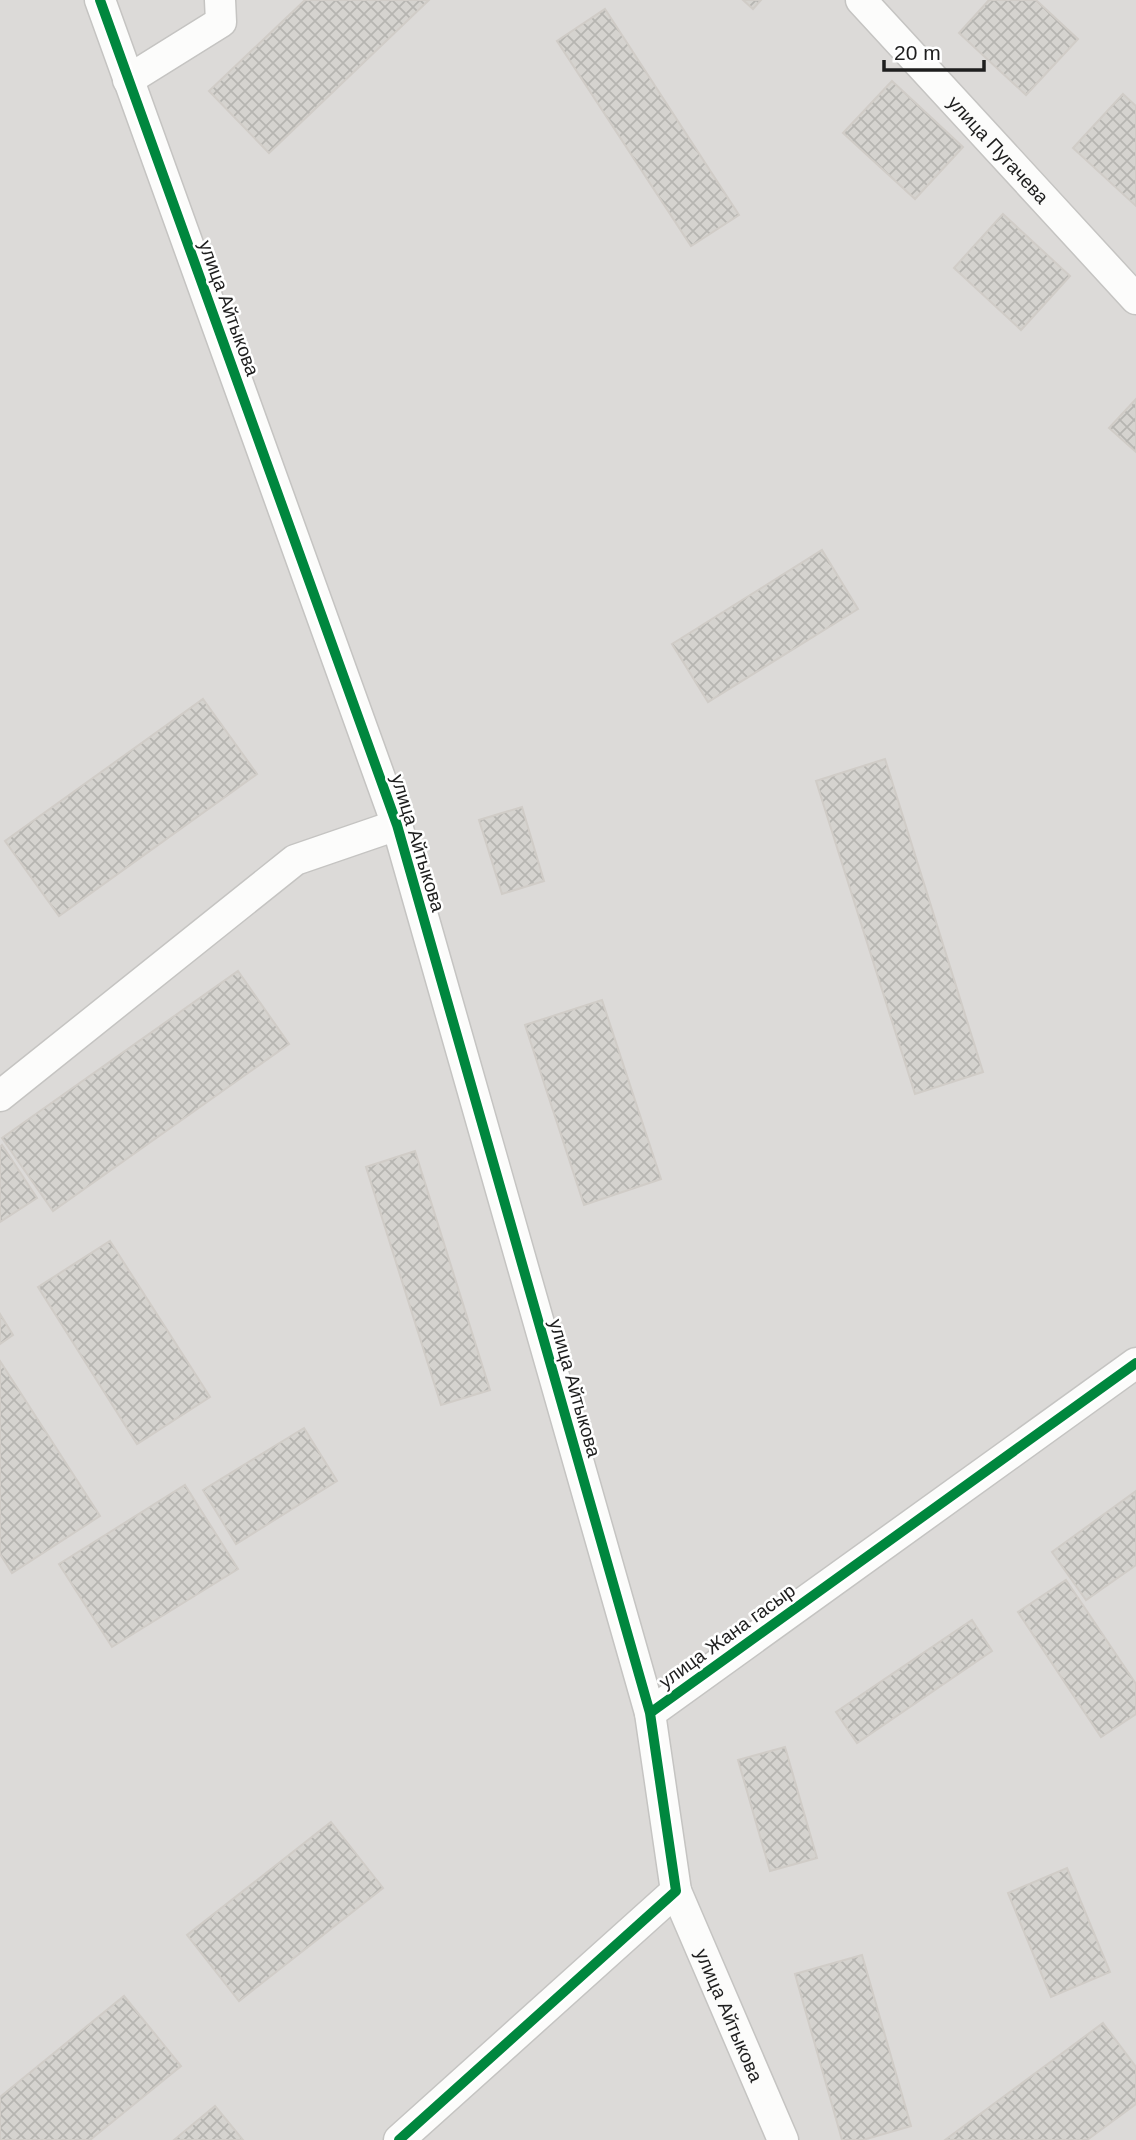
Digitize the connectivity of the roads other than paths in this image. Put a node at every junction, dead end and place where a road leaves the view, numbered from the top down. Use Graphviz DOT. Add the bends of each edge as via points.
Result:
graph roads {
  1 [pos="100,0"];
  2 [pos="220,0"];
  3 [pos="861,0"];
  4 [pos="128,80"];
  5 [pos="1136,299"];
  6 [pos="397,825"];
  7 [pos="0,1096"];
  8 [pos="1136,1363"];
  9 [pos="650,1713"];
  10 [pos="676,1891"];
  11 [pos="399,2140"];
  12 [pos="783,2140"];
  1 -- 4 [label="street, улица Айтыкова"];
  2 -- 4 [label="street" via="221,22"];
  3 -- 5 [label="street, улица Пугачева"];
  4 -- 6 [label="street, улица Айтыкова"];
  6 -- 7 [label="street" via="295,860"];
  6 -- 9 [label="street, улица Айтыкова"];
  8 -- 9 [label="street, улица Жана гасыр"];
  9 -- 10 [label="street, улица Жана гасыр"];
  10 -- 11 [label="street"];
  10 -- 12 [label="street, улица Айтыкова"];
}
